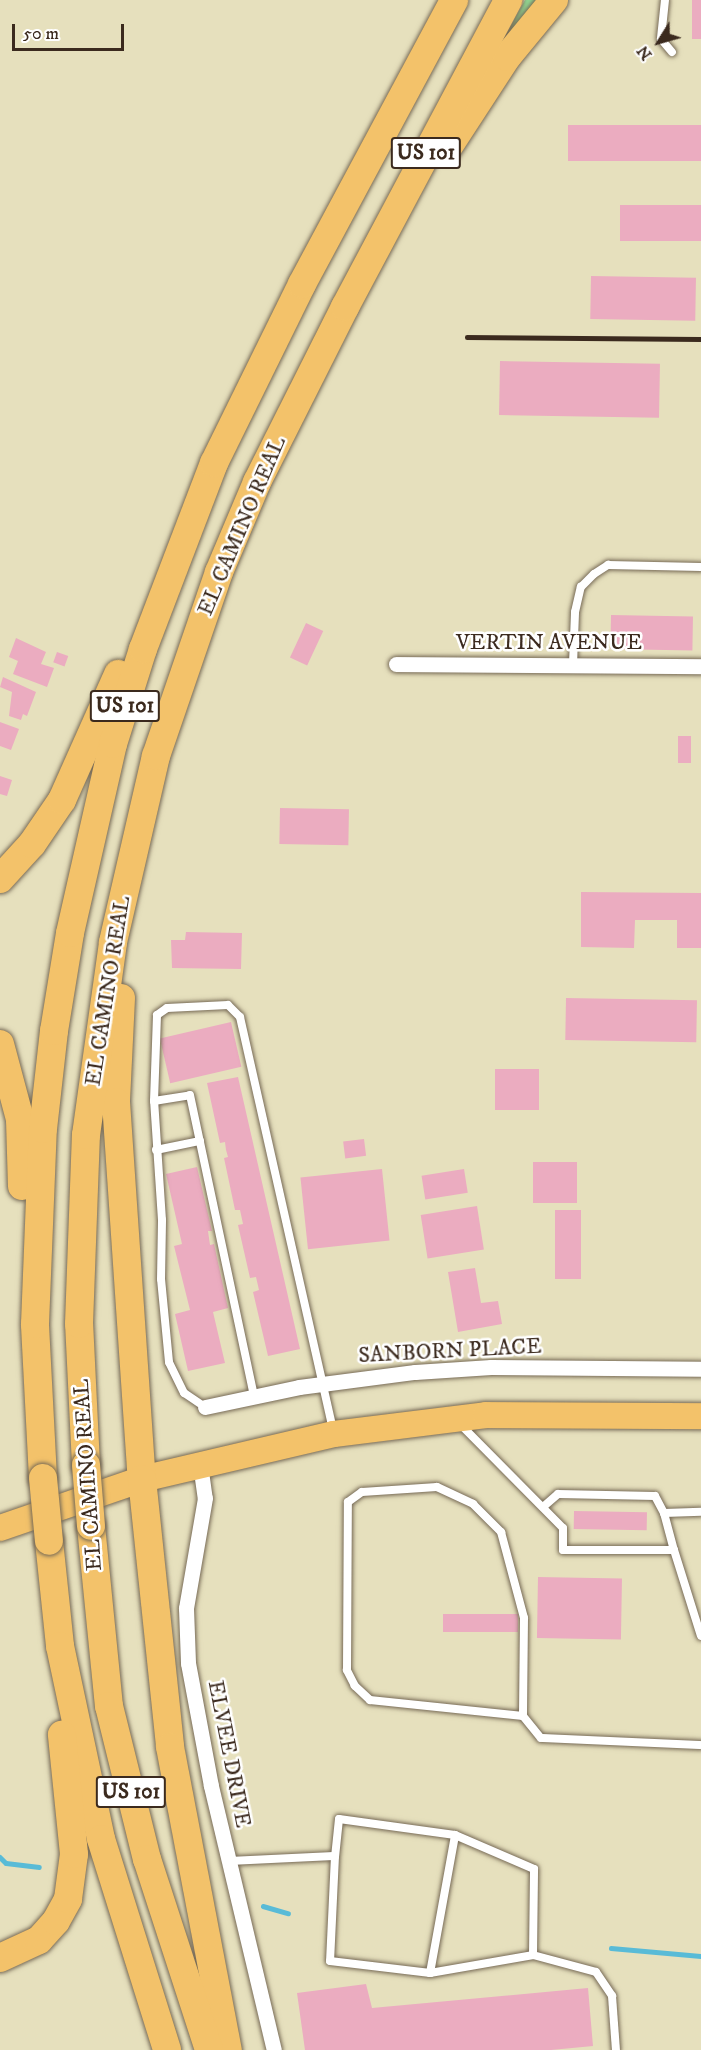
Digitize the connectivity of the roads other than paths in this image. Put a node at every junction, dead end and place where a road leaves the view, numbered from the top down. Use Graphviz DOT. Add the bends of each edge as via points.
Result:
graph roads {
  1 [pos="454,0"];
  2 [pos="508,0"];
  3 [pos="554,0"];
  4 [pos="664,0"];
  5 [pos="672,52"];
  6 [pos="345,307"];
  7 [pos="176,556"];
  8 [pos="701,567"];
  9 [pos="396,664"];
  10 [pos="573,665"];
  11 [pos="701,666"];
  12 [pos="156,756"];
  13 [pos="0,879"];
  14 [pos="0,1044"];
  15 [pos="154,1101"];
  16 [pos="200,1141"];
  17 [pos="156,1150"];
  18 [pos="35,1324"];
  19 [pos="701,1369"];
  20 [pos="324,1383"];
  21 [pos="254,1395"];
  22 [pos="205,1407"];
  23 [pos="701,1416"];
  24 [pos="455,1418"];
  25 [pos="334,1434"];
  26 [pos="200,1464"];
  27 [pos="142,1479"];
  28 [pos="543,1507"];
  29 [pos="701,1512"];
  30 [pos="664,1513"];
  31 [pos="6,1522"];
  32 [pos="674,1550"];
  33 [pos="701,1636"];
  34 [pos="60,1646"];
  35 [pos="524,1716"];
  36 [pos="701,1745"];
  37 [pos="455,1835"];
  38 [pos="335,1856"];
  39 [pos="228,1861"];
  40 [pos="533,1955"];
  41 [pos="0,1958"];
  42 [pos="430,1973"];
  43 [pos="167,2050"];
  44 [pos="208,2050"];
  45 [pos="228,2050"];
  46 [pos="274,2050"];
  47 [pos="616,2050"];
  1 -- 7 [label="highway, EL CAMINO REAL / US 101" via="255,376"];
  2 -- 6 [label="highway, EL CAMINO REAL / US 101"];
  3 -- 6 [label="highway" via="507,57"];
  4 -- 5 [label="lane" via="661,39"];
  6 -- 12 [label="highway, EL CAMINO REAL / US 101" via="257,482 219,572"];
  7 -- 13 [label="highway" via="62,800 32,844"];
  7 -- 18 [label="highway, EL CAMINO REAL / US 101" via="113,744 70,933 43,1129"];
  8 -- 10 [label="lane" via="608,565 594,573 581,587 575,612"];
  9 -- 10 [label="street, VERTIN AVENUE"];
  10 -- 11 [label="street, VERTIN AVENUE"];
  12 -- 27 [label="highway" via="127,938 116,1064"];
  12 -- 44 [label="highway, EL CAMINO REAL / US 101, bridge" via="113,942 86,1135 79,1324 86,1465 109,1706 147,1859"];
  14 -- 18 [label="highway" via="20,1119 22,1219"];
  15 -- 16 [label="lane" via="190,1095"];
  15 -- 17 [label="lane"];
  15 -- 20 [label="lane" via="157,1015 167,1008 228,1005 240,1017"];
  16 -- 17 [label="lane"];
  16 -- 21 [label="lane"];
  17 -- 22 [label="lane" via="169,1362 184,1393"];
  18 -- 34 [label="highway, EL CAMINO REAL / US 101, bridge" via="43,1478"];
  19 -- 20 [label="street, SANBORN PLACE" via="491,1367"];
  20 -- 21 [label="street, SANBORN PLACE"];
  20 -- 25 [label="lane"];
  21 -- 22 [label="street, SANBORN PLACE"];
  23 -- 24 [label="highway"];
  24 -- 25 [label="highway"];
  24 -- 28 [label="lane"];
  25 -- 26 [label="highway"];
  26 -- 27 [label="highway"];
  26 -- 39 [label="street, ELVEE DRIVE" via="205,1498 186,1608 188,1664"];
  27 -- 31 [label="highway"];
  27 -- 45 [label="highway" via="170,1747"];
  28 -- 30 [label="lane" via="558,1494 655,1496"];
  28 -- 32 [label="lane" via="563,1528 563,1550"];
  29 -- 30 [label="lane"];
  30 -- 32 [label="lane"];
  32 -- 33 [label="lane"];
  34 -- 41 [label="highway" via="60,1716 74,1854 71,1886 63,1910 48,1931 27,1947"];
  34 -- 43 [label="highway, EL CAMINO REAL / US 101" via="101,1839"];
  35 -- 35 [label="lane" via="524,1618 501,1532 473,1504 437,1487 362,1492 348,1502 347,1670 355,1686 370,1700"];
  35 -- 36 [label="lane" via="541,1738"];
  37 -- 38 [label="lane" via="339,1819"];
  37 -- 40 [label="lane" via="534,1869"];
  37 -- 42 [label="lane"];
  38 -- 39 [label="lane"];
  38 -- 42 [label="lane" via="330,1961"];
  39 -- 46 [label="street, ELVEE DRIVE"];
  40 -- 42 [label="lane"];
  40 -- 47 [label="lane" via="596,1972 612,1996"];
}
